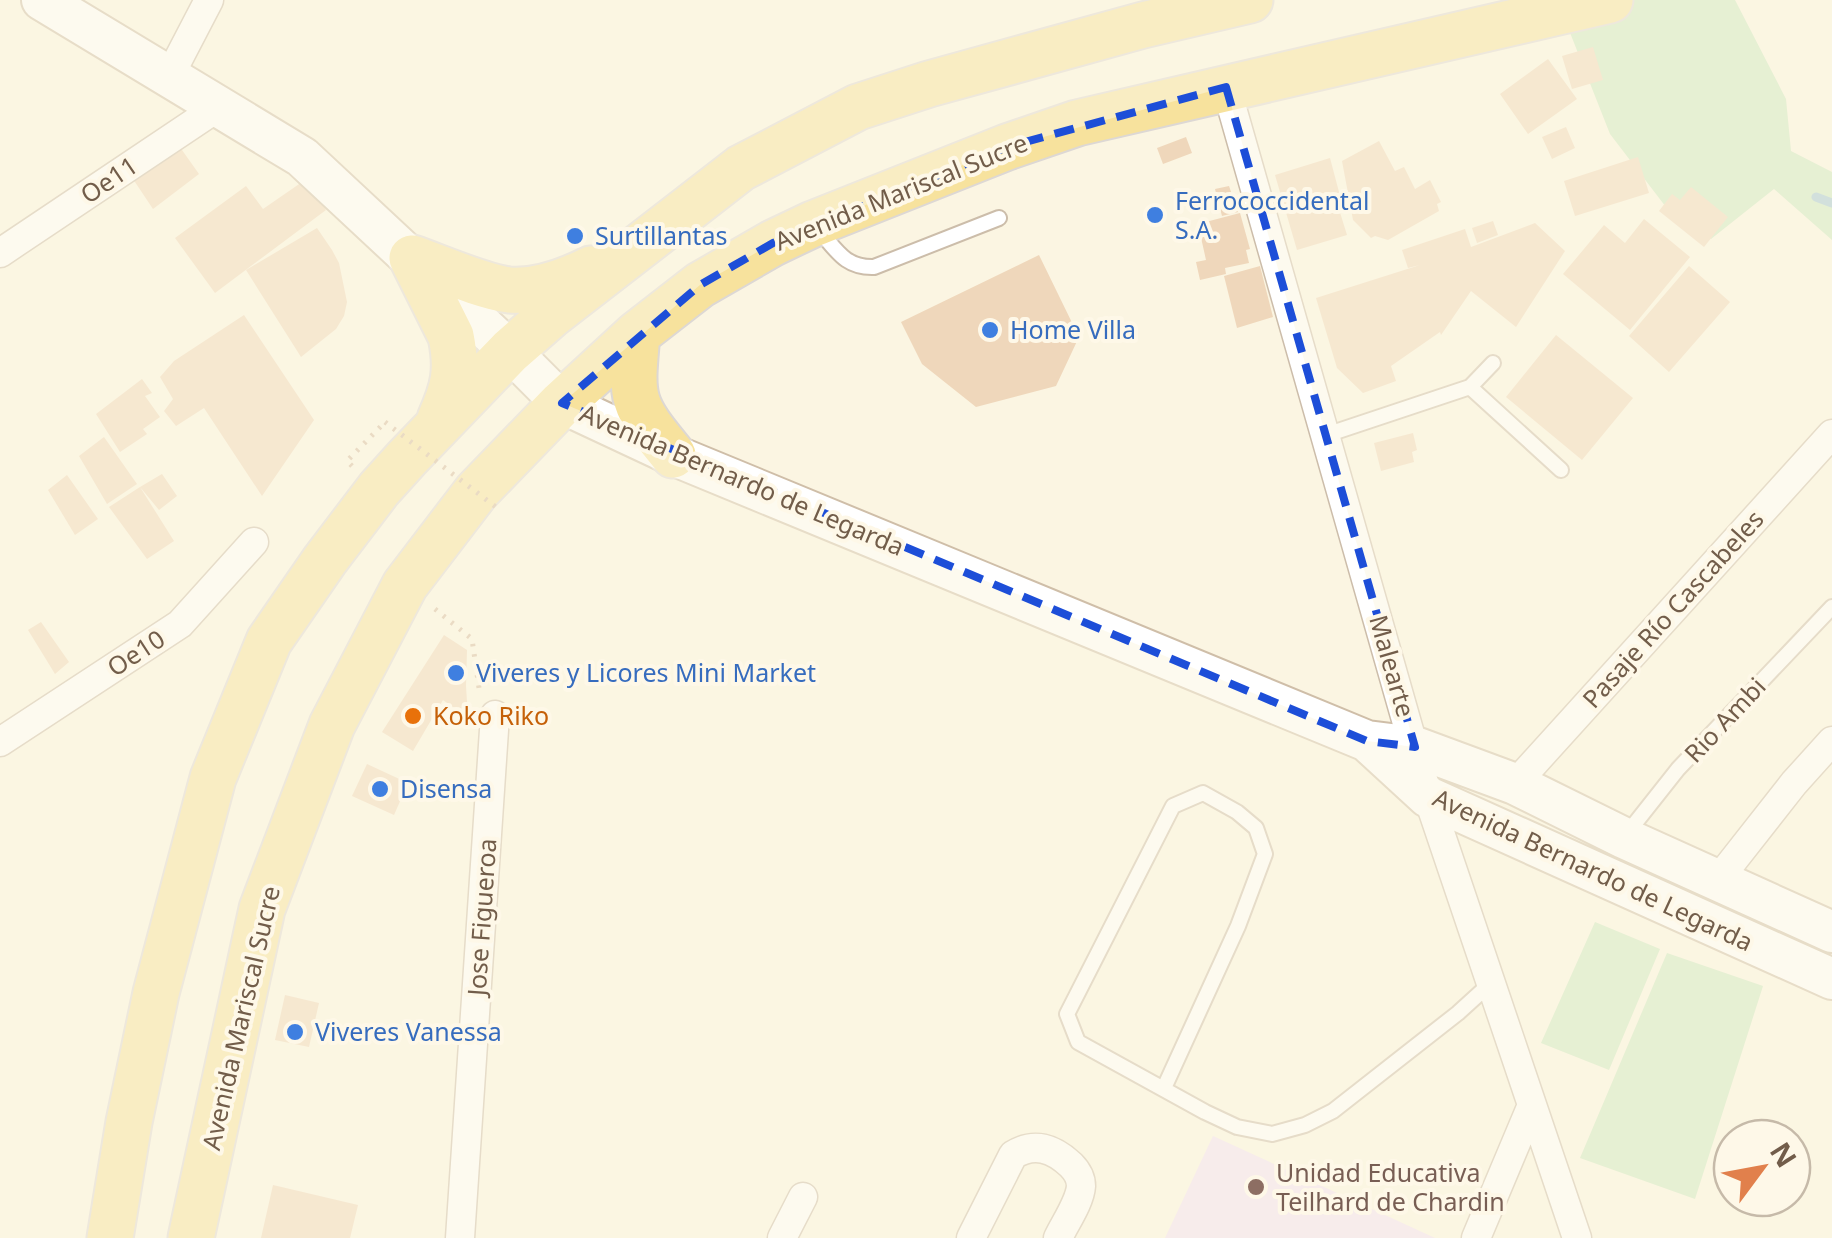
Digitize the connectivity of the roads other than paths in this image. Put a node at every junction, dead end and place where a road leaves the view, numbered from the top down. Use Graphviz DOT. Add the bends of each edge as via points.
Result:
graph roads {
  1 [pos="208,0"];
  2 [pos="1250,0"];
  3 [pos="1610,0"];
  4 [pos="51,2"];
  5 [pos="1137,12"];
  6 [pos="169,77"];
  7 [pos="1226,87"];
  8 [pos="218,108"];
  9 [pos="998,218"];
  10 [pos="813,224"];
  11 [pos="634,250"];
  12 [pos="0,253"];
  13 [pos="412,258"];
  14 [pos="637,334"];
  15 [pos="510,351"];
  16 [pos="1493,363"];
  17 [pos="1470,388"];
  18 [pos="562,403"];
  19 [pos="434,429"];
  20 [pos="1832,434"];
  21 [pos="1326,435"];
  22 [pos="673,454"];
  23 [pos="1561,470"];
  24 [pos="254,542"];
  25 [pos="1832,607"];
  26 [pos="495,715"];
  27 [pos="1367,741"];
  28 [pos="1832,741"];
  29 [pos="0,742"];
  30 [pos="1415,747"];
  31 [pos="1515,784"];
  32 [pos="1428,797"];
  33 [pos="1624,838"];
  34 [pos="1717,880"];
  35 [pos="1832,932"];
  36 [pos="1832,979"];
  37 [pos="1491,983"];
  38 [pos="1164,1088"];
  39 [pos="1532,1105"];
  40 [pos="803,1197"];
  41 [pos="110,1238"];
  42 [pos="191,1238"];
  43 [pos="460,1238"];
  44 [pos="782,1238"];
  45 [pos="971,1238"];
  46 [pos="1058,1238"];
  47 [pos="1476,1238"];
  48 [pos="1578,1238"];
  1 -- 6 [label="street"];
  2 -- 5 [label="main road"];
  3 -- 7 [label="main road, Avenida Mariscal Sucre"];
  4 -- 6 [label="street, Avenida Bernardo de Legarda"];
  5 -- 11 [label="main road" via="858,107 740,168"];
  6 -- 8 [label="street, Avenida Bernardo de Legarda"];
  7 -- 10 [label="main road, Avenida Mariscal Sucre" via="1007,146"];
  7 -- 21 [label="street, Malearte"];
  8 -- 12 [label="street, Oe11"];
  8 -- 13 [label="street, Avenida Bernardo de Legarda" via="302,157"];
  9 -- 10 [label="lane" via="894,261 858,267"];
  10 -- 14 [label="main road, Avenida Mariscal Sucre" via="700,285"];
  11 -- 13 [label="main road" via="570,279 517,290"];
  11 -- 15 [label="main road"];
  13 -- 15 [label="street, Avenida Bernardo de Legarda"];
  13 -- 19 [label="main road" via="454,350 452,394"];
  14 -- 18 [label="main road, Avenida Mariscal Sucre"];
  14 -- 22 [label="main road" via="636,403"];
  15 -- 18 [label="street, Avenida Bernardo de Legarda"];
  15 -- 19 [label="main road"];
  16 -- 17 [label="lane"];
  17 -- 21 [label="lane"];
  17 -- 23 [label="lane"];
  18 -- 22 [label="street, Avenida Bernardo de Legarda"];
  18 -- 42 [label="main road, Avenida Mariscal Sucre" via="476,492 405,586 332,725 262,909"];
  19 -- 41 [label="main road" via="380,489 270,640 213,778 156,992"];
  20 -- 31 [label="street, Pasaje Río Cascabeles"];
  21 -- 30 [label="street, Malearte"];
  22 -- 27 [label="street, Avenida Bernardo de Legarda"];
  24 -- 29 [label="street, Oe10" via="180,624"];
  25 -- 33 [label="lane, Rio Ambi" via="1678,769"];
  26 -- 43 [label="street, Jose Figueroa"];
  27 -- 30 [label="street, Avenida Bernardo de Legarda"];
  27 -- 32 [label="street, Avenida Bernardo de Legarda"];
  28 -- 34 [label="street"];
  30 -- 31 [label="street, Avenida Bernardo de Legarda"];
  30 -- 32 [label="street, Malearte"];
  31 -- 33 [label="street, Avenida Bernardo de Legarda"];
  32 -- 36 [label="street, Avenida Bernardo de Legarda"];
  32 -- 37 [label="street, Malearte"];
  33 -- 34 [label="street, Avenida Bernardo de Legarda"];
  34 -- 35 [label="street, Avenida Bernardo de Legarda"];
  37 -- 38 [label="lane" via="1333,1111 1305,1125 1272,1134 1237,1126"];
  37 -- 39 [label="street, Malearte"];
  38 -- 38 [label="lane" via="1078,1042 1067,1014 1173,806 1202,793 1256,828 1265,854"];
  39 -- 47 [label="street"];
  39 -- 48 [label="street, Malearte"];
  40 -- 44 [label="street"];
  45 -- 46 [label="street" via="1012,1155 1024,1148 1056,1152 1080,1178 1081,1190"];
}
